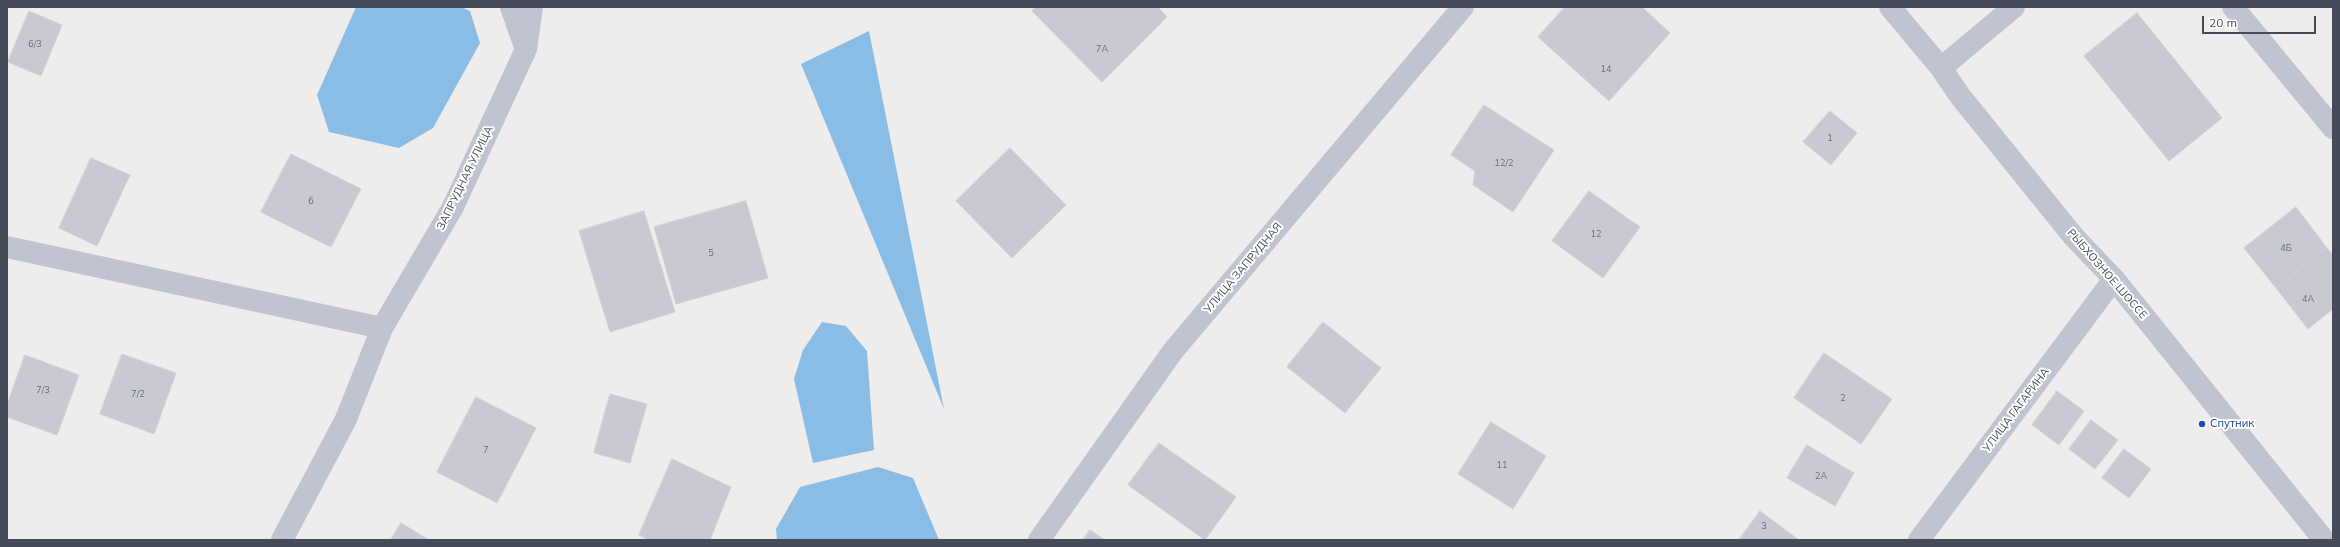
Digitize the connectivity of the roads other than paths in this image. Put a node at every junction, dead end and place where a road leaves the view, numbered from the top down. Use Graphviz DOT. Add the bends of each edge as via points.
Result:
graph roads {
  1 [pos="511,7"];
  2 [pos="1463,7"];
  3 [pos="1890,7"];
  4 [pos="2014,7"];
  5 [pos="2233,7"];
  6 [pos="531,14"];
  7 [pos="526,49"];
  8 [pos="1941,68"];
  9 [pos="2333,128"];
  10 [pos="7,247"];
  11 [pos="2114,279"];
  12 [pos="382,328"];
  13 [pos="282,540"];
  14 [pos="1039,540"];
  15 [pos="1919,540"];
  16 [pos="2324,540"];
  1 -- 7 [label="street"];
  2 -- 14 [label="street, УЛИЦА ЗАПРУДНАЯ" via="1173,351"];
  3 -- 8 [label="street, РЫБХОЗНОЕ ШОССЕ"];
  4 -- 8 [label="street"];
  5 -- 9 [label="street"];
  6 -- 7 [label="street, ЗАПРУДНАЯ УЛИЦА"];
  7 -- 12 [label="street, ЗАПРУДНАЯ УЛИЦА" via="454,207"];
  8 -- 11 [label="street, РЫБХОЗНОЕ ШОССЕ" via="1960,96 2074,237"];
  10 -- 12 [label="street"];
  11 -- 15 [label="street, УЛИЦА ГАГАРИНА"];
  11 -- 16 [label="street, РЫБХОЗНОЕ ШОССЕ"];
  12 -- 13 [label="street, ЗАПРУДНАЯ УЛИЦА" via="346,419"];
}
